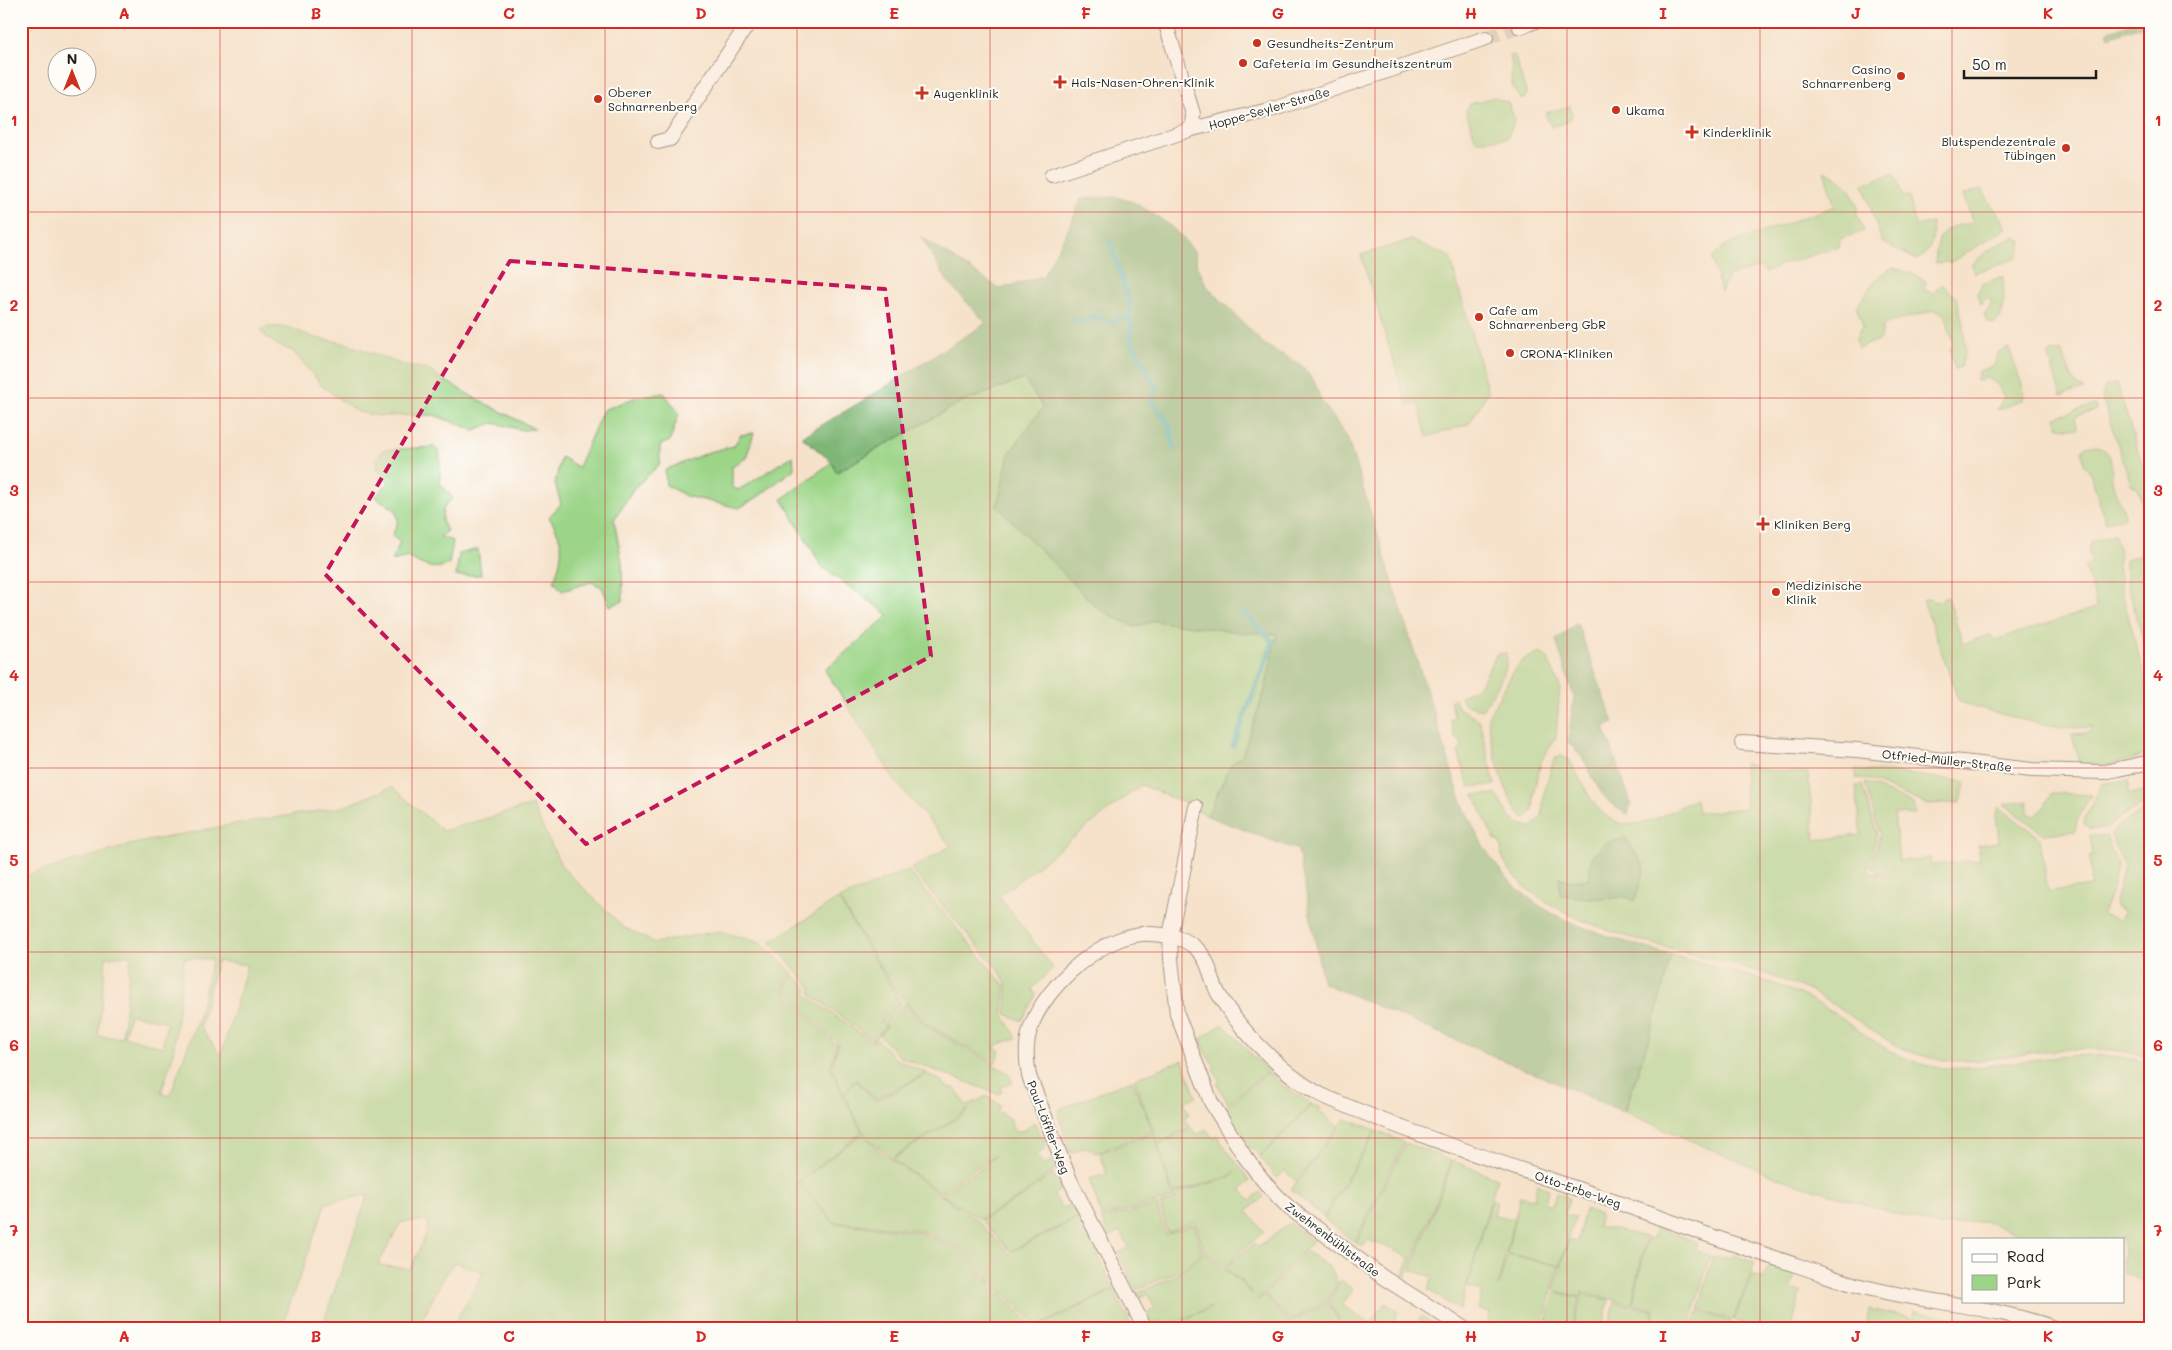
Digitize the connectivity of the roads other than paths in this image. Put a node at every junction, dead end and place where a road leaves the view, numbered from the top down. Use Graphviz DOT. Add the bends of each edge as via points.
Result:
graph roads {
  1 [pos="750,21"];
  2 [pos="1165,21"];
  3 [pos="1536,21"];
  4 [pos="1520,26"];
  5 [pos="1486,38"];
  6 [pos="1192,130"];
  7 [pos="658,142"];
  8 [pos="1052,175"];
  9 [pos="1742,743"];
  10 [pos="2151,762"];
  11 [pos="1196,807"];
  12 [pos="1170,936"];
  13 [pos="1145,1329"];
  14 [pos="1465,1329"];
  15 [pos="2057,1329"];
  1 -- 7 [label="street" via="670,139"];
  2 -- 6 [label="street" via="1193,114"];
  3 -- 4 [label="street"];
  5 -- 6 [label="street, Hoppe-Seyler-Straße" via="1284,106"];
  6 -- 8 [label="street, Hoppe-Seyler-Straße"];
  9 -- 10 [label="street, Otfried-Müller-Straße" via="1857,750 2032,770 2104,772"];
  11 -- 12 [label="street, Zwehrenbühlstraße"];
  12 -- 13 [label="street, Paul-Löffler-Weg" via="1146,933 1119,940 1065,975 1031,1025 1027,1049 1029,1076 1070,1180"];
  12 -- 14 [label="street, Zwehrenbühlstraße" via="1177,1014 1211,1102 1245,1157 1288,1207 1384,1278"];
  12 -- 15 [label="street, Otto-Erbe-Weg" via="1186,940 1199,950 1228,1011 1278,1064 1325,1098 1770,1257 1863,1287 2005,1315"];
}
